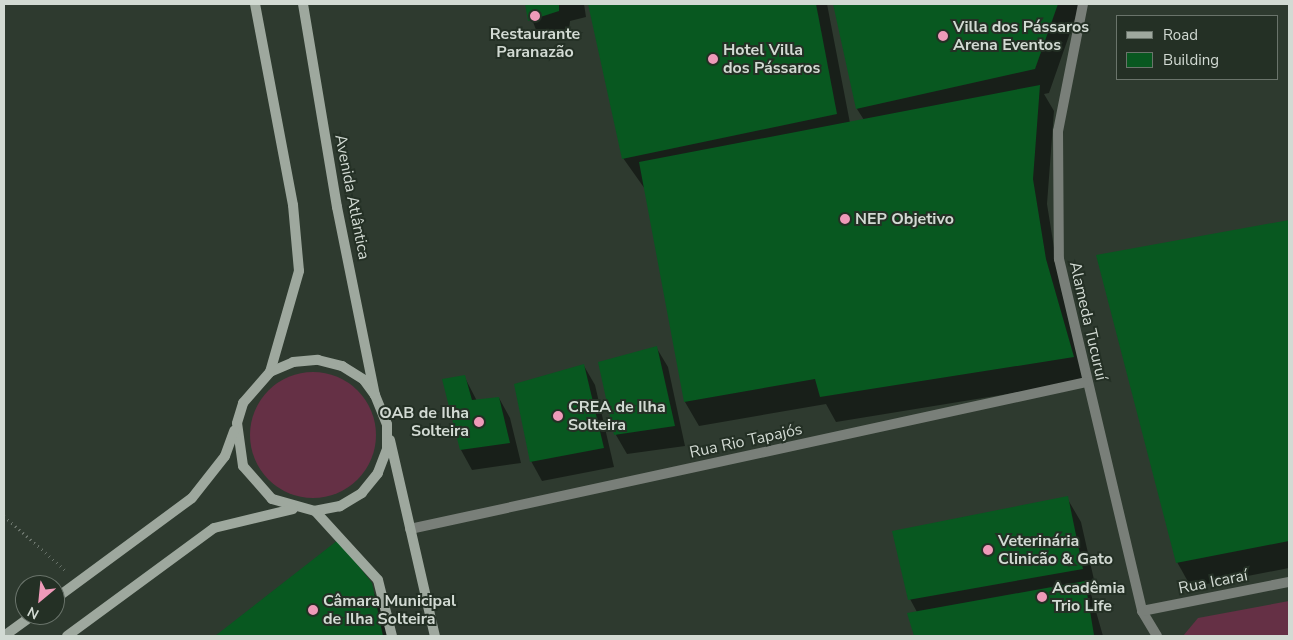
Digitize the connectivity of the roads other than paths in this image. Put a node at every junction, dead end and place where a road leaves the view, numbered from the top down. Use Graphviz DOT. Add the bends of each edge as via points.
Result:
graph roads {
  1 [pos="255,4"];
  2 [pos="303,4"];
  3 [pos="1083,4"];
  4 [pos="270,372"];
  5 [pos="1087,382"];
  6 [pos="375,395"];
  7 [pos="237,423"];
  8 [pos="387,424"];
  9 [pos="293,508"];
  10 [pos="315,511"];
  11 [pos="410,529"];
  12 [pos="1289,582"];
  13 [pos="65,592"];
  14 [pos="1142,611"];
  15 [pos="19,625"];
  16 [pos="4,636"];
  17 [pos="67,636"];
  18 [pos="392,636"];
  19 [pos="435,636"];
  20 [pos="1157,636"];
  1 -- 4 [label="main road" via="293,204 299,270"];
  2 -- 6 [label="main road, Avenida Atlântica"];
  3 -- 5 [label="street, Alameda Tucuruí" via="1058,131 1058,249"];
  4 -- 6 [label="main road" via="293,362 318,360 342,366 364,380"];
  4 -- 7 [label="main road" via="243,403"];
  5 -- 11 [label="street, Rua Rio Tapajós"];
  5 -- 14 [label="street, Alameda Tucuruí"];
  6 -- 8 [label="main road"];
  7 -- 9 [label="main road" via="236,445 251,479 272,500"];
  7 -- 13 [label="main road" via="225,456 192,498"];
  8 -- 10 [label="main road" via="387,449 367,486 340,506"];
  8 -- 11 [label="main road"];
  9 -- 10 [label="main road"];
  9 -- 17 [label="main road" via="214,528"];
  10 -- 18 [label="main road" via="378,580"];
  11 -- 19 [label="main road"];
  12 -- 14 [label="street, Rua Icaraí"];
  14 -- 20 [label="street, Alameda Tucuruí"];
  15 -- 16 [label="main road"];
}
